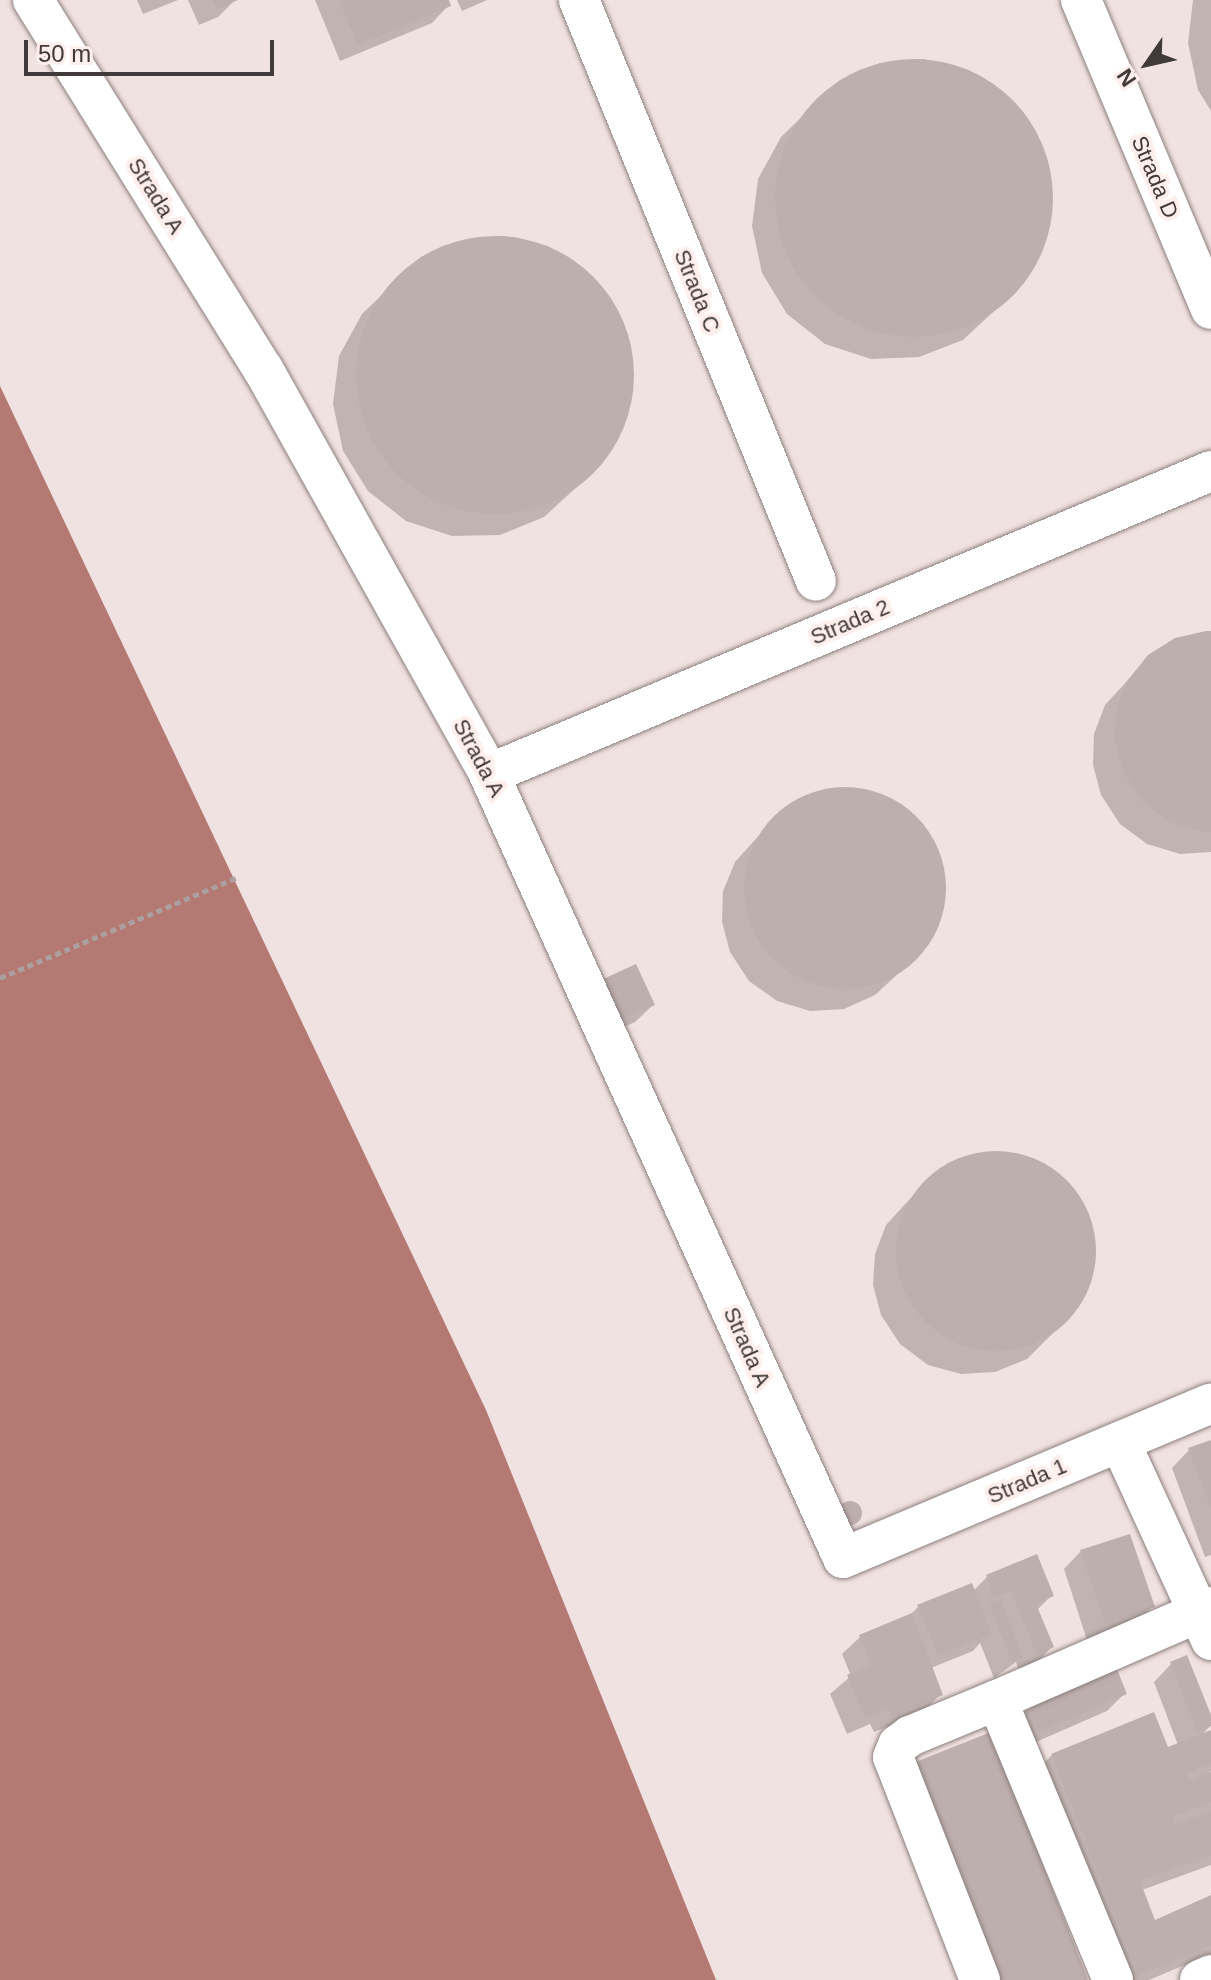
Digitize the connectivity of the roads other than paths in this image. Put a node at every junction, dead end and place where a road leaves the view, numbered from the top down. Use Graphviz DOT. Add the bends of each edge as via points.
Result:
graph roads {
  1 [pos="33,0"];
  2 [pos="579,0"];
  3 [pos="1081,0"];
  4 [pos="1211,309"];
  5 [pos="1211,471"];
  6 [pos="816,581"];
  7 [pos="489,774"];
  8 [pos="1211,1403"];
  9 [pos="1120,1442"];
  10 [pos="843,1558"];
  11 [pos="1207,1620"];
  12 [pos="997,1700"];
  13 [pos="1211,1975"];
  14 [pos="980,1980"];
  15 [pos="1113,1980"];
  16 [pos="1200,1980"];
  1 -- 7 [label="lane, Strada A" via="263,369"];
  2 -- 6 [label="lane, Strada C"];
  3 -- 4 [label="lane, Strada D"];
  5 -- 7 [label="lane, Strada 2"];
  7 -- 10 [label="lane, Strada A"];
  8 -- 9 [label="lane, Strada 1"];
  9 -- 10 [label="lane, Strada 1"];
  9 -- 11 [label="lane"];
  11 -- 12 [label="lane"];
  12 -- 14 [label="lane" via="910,1736 893,1757"];
  12 -- 15 [label="lane"];
  13 -- 16 [label="lane"];
}
